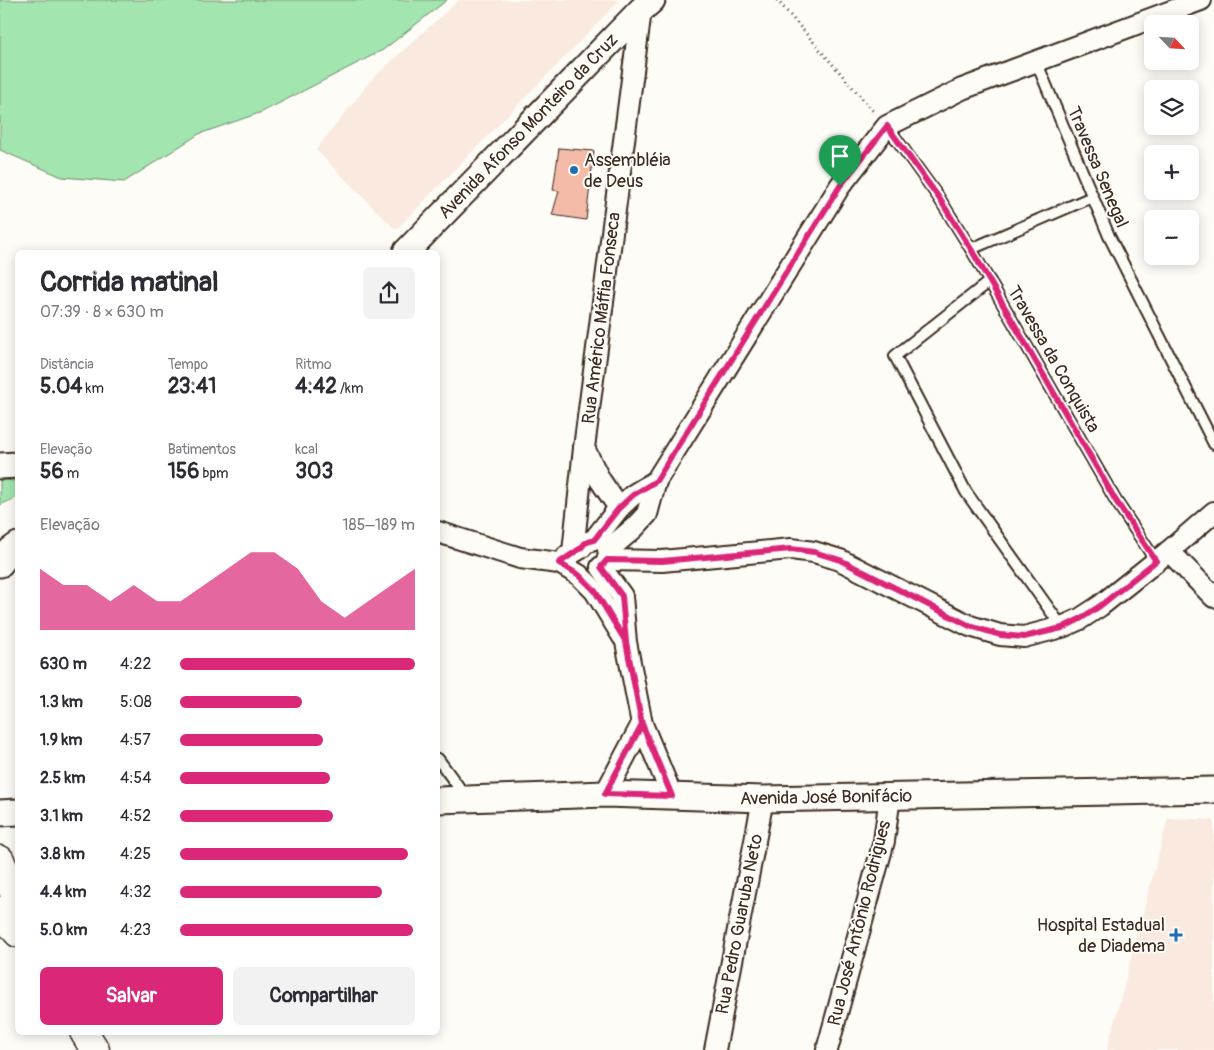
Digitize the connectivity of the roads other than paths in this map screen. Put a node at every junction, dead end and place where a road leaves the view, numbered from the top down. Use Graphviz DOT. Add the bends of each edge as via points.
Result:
graph roads {
  1 [pos="1201,0"];
  2 [pos="647,5"];
  3 [pos="1036,61"];
  4 [pos="887,126"];
  5 [pos="1092,197"];
  6 [pos="971,249"];
  7 [pos="408,250"];
  8 [pos="990,281"];
  9 [pos="1214,444"];
  10 [pos="584,448"];
  11 [pos="15,465"];
  12 [pos="0,466"];
  13 [pos="656,481"];
  14 [pos="619,508"];
  15 [pos="1214,512"];
  16 [pos="440,533"];
  17 [pos="15,547"];
  18 [pos="589,554"];
  19 [pos="1163,556"];
  20 [pos="0,564"];
  21 [pos="1214,597"];
  22 [pos="1062,628"];
  23 [pos="626,642"];
  24 [pos="642,724"];
  25 [pos="440,762"];
  26 [pos="1214,790"];
  27 [pos="605,794"];
  28 [pos="672,796"];
  29 [pos="890,796"];
  30 [pos="468,799"];
  31 [pos="763,799"];
  32 [pos="440,800"];
  33 [pos="15,812"];
  34 [pos="0,813"];
  35 [pos="0,860"];
  36 [pos="15,895"];
  37 [pos="0,911"];
  38 [pos="15,930"];
  39 [pos="86,1035"];
  40 [pos="95,1050"];
  41 [pos="715,1050"];
  42 [pos="827,1050"];
  1 -- 3 [label="street"];
  2 -- 7 [label="street, Avenida Afonso Monteiro da Cruz"];
  2 -- 10 [label="street, Rua Américo Máffia Fonseca"];
  3 -- 4 [label="street" via="962,89"];
  3 -- 5 [label="lane, Travessa Senegal"];
  4 -- 6 [label="lane, Travessa da Conquista"];
  4 -- 13 [label="street" via="840,186"];
  5 -- 6 [label="lane"];
  5 -- 9 [label="lane, Travessa Senegal"];
  6 -- 8 [label="lane, Travessa da Conquista"];
  8 -- 19 [label="lane, Travessa da Conquista" via="1116,501"];
  8 -- 22 [label="lane" via="895,356 966,492"];
  10 -- 14 [label="street, Rua Américo Máffia Fonseca"];
  10 -- 18 [label="street, Rua Américo Máffia Fonseca"];
  11 -- 12 [label="street"];
  13 -- 14 [label="street"];
  13 -- 18 [label="street" via="647,514 634,528"];
  14 -- 18 [label="street"];
  15 -- 19 [label="street"];
  16 -- 18 [label="street" via="520,558"];
  17 -- 20 [label="street"];
  18 -- 22 [label="street" via="662,561 791,549 814,552 840,560 970,626 1000,635 1024,637"];
  18 -- 23 [label="street" via="622,596"];
  18 -- 23 [label="street" via="579,575 595,591"];
  19 -- 21 [label="street"];
  19 -- 22 [label="street" via="1100,606"];
  23 -- 24 [label="street"];
  24 -- 27 [label="street"];
  24 -- 28 [label="street"];
  25 -- 30 [label="lane"];
  26 -- 29 [label="street, Avenida José Bonifácio"];
  27 -- 28 [label="street, Avenida José Bonifácio"];
  27 -- 30 [label="street, Avenida José Bonifácio"];
  28 -- 31 [label="street, Avenida José Bonifácio"];
  29 -- 31 [label="street, Avenida José Bonifácio"];
  29 -- 42 [label="street, Rua José Antônio Rodrigues" via="884,841"];
  30 -- 32 [label="street, Avenida José Bonifácio"];
  31 -- 41 [label="street, Rua Pedro Guaruba Neto"];
  33 -- 34 [label="street"];
  35 -- 36 [label="main road"];
  37 -- 38 [label="main road"];
  39 -- 40 [label="main road"];
}
